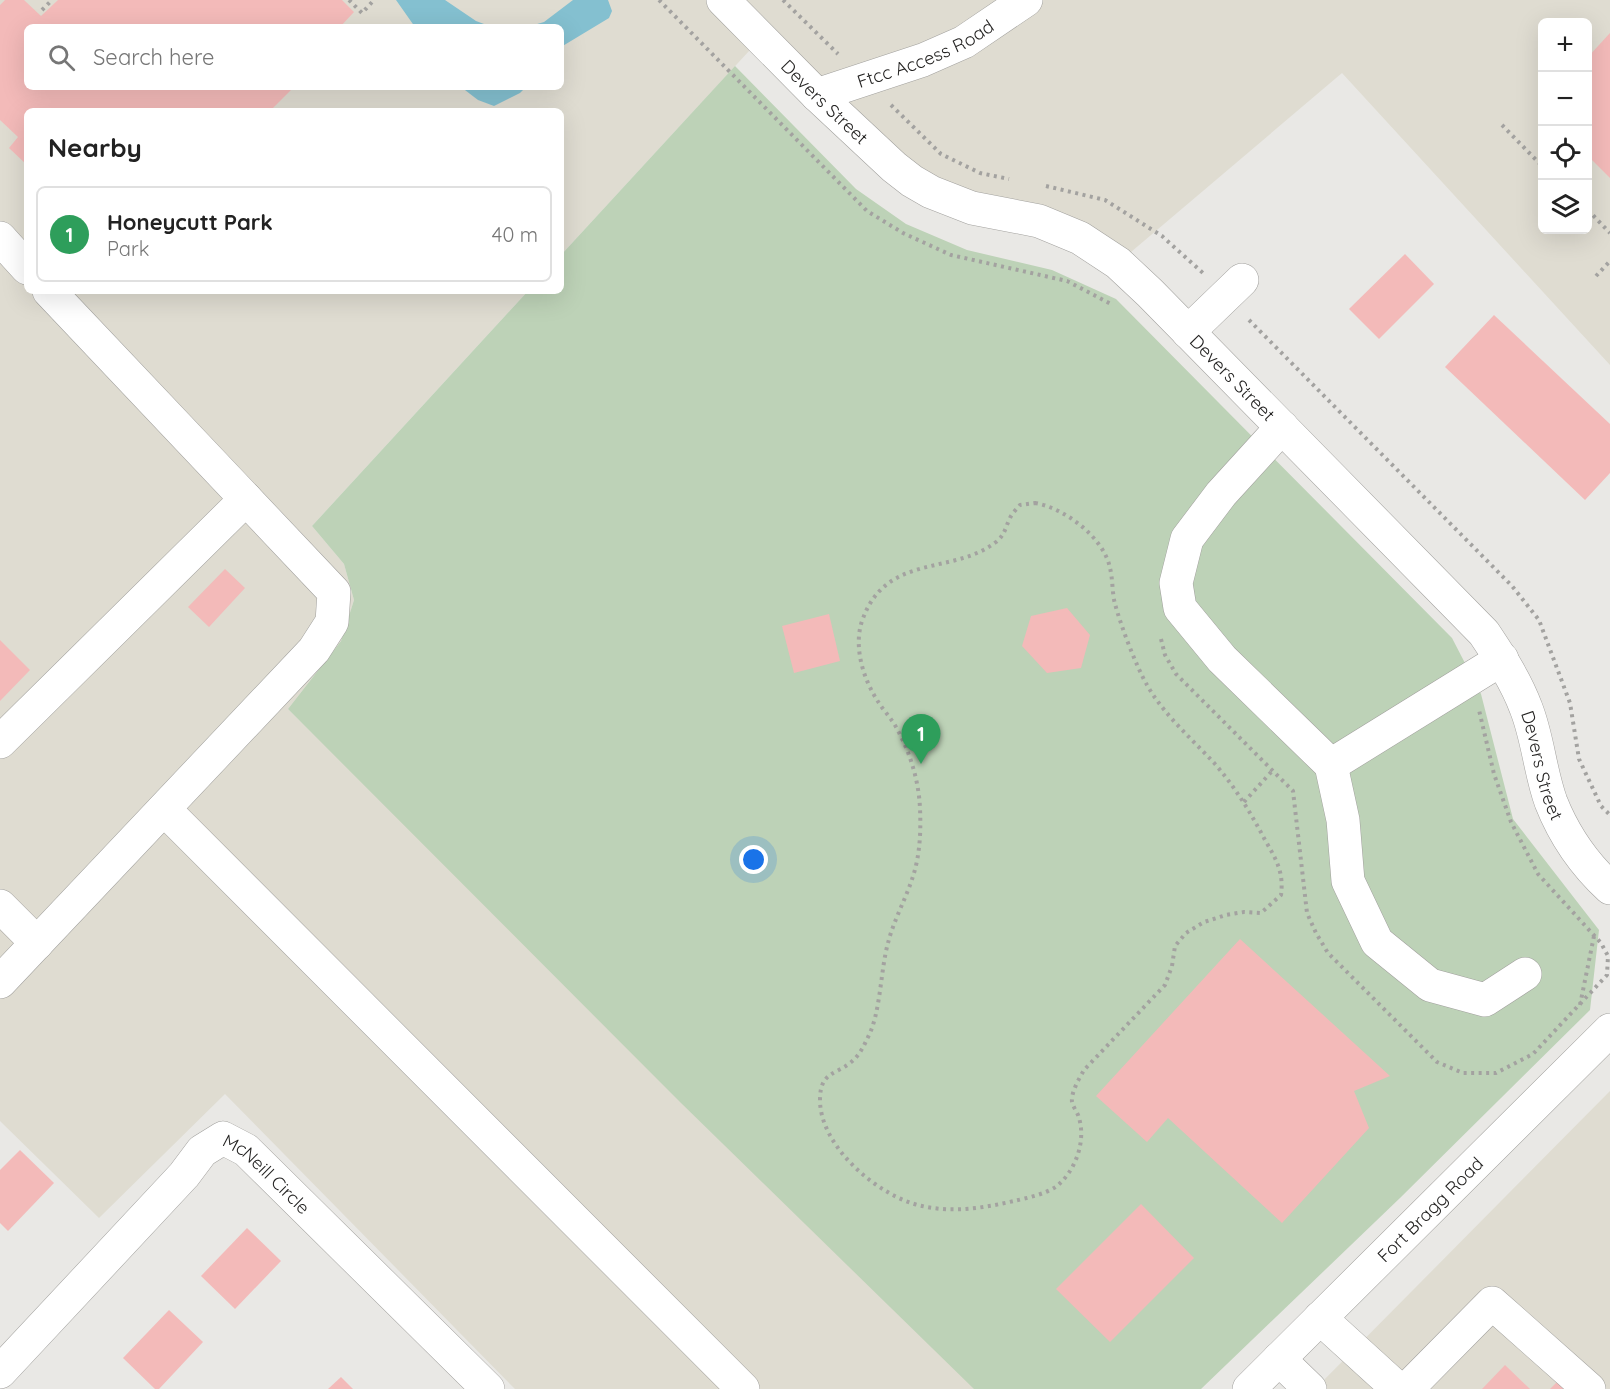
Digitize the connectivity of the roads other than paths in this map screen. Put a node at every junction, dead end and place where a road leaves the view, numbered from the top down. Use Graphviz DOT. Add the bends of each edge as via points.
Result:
graph roads {
  1 [pos="723,0"];
  2 [pos="1026,0"];
  3 [pos="817,95"];
  4 [pos="0,238"];
  5 [pos="24,265"];
  6 [pos="1242,280"];
  7 [pos="52,294"];
  8 [pos="1188,332"];
  9 [pos="1281,427"];
  10 [pos="246,499"];
  11 [pos="1502,659"];
  12 [pos="0,742"];
  13 [pos="1331,765"];
  14 [pos="164,809"];
  15 [pos="1610,888"];
  16 [pos="0,906"];
  17 [pos="37,943"];
  18 [pos="1525,974"];
  19 [pos="0,982"];
  20 [pos="1610,1030"];
  21 [pos="1320,1318"];
  22 [pos="1279,1359"];
  23 [pos="0,1372"];
  24 [pos="488,1389"];
  25 [pos="743,1389"];
  26 [pos="1249,1389"];
  27 [pos="1310,1389"];
  28 [pos="1398,1389"];
  29 [pos="1407,1389"];
  30 [pos="1589,1389"];
  1 -- 3 [label="street, Devers Street"];
  2 -- 3 [label="street, Ftcc Access Road" via="964,42 923,60"];
  3 -- 8 [label="street, Devers Street" via="912,181 972,207 1039,221 1080,238 1118,263"];
  4 -- 5 [label="street"];
  6 -- 8 [label="street"];
  7 -- 10 [label="street"];
  8 -- 9 [label="street, Devers Street"];
  9 -- 11 [label="street, Devers Street" via="1484,633"];
  9 -- 13 [label="street" via="1187,539 1176,583 1180,608 1222,659"];
  10 -- 12 [label="street"];
  10 -- 14 [label="street" via="334,592 332,622 314,650"];
  11 -- 13 [label="street"];
  11 -- 15 [label="street, Devers Street" via="1527,710 1551,801 1569,841"];
  13 -- 18 [label="street" via="1343,820 1348,881 1377,942 1430,985 1485,1000"];
  14 -- 17 [label="street"];
  14 -- 25 [label="street"];
  16 -- 17 [label="street"];
  17 -- 19 [label="street"];
  20 -- 21 [label="street, Fort Bragg Road"];
  21 -- 22 [label="street, Fort Bragg Road"];
  21 -- 28 [label="street"];
  22 -- 26 [label="street, Fort Bragg Road"];
  22 -- 27 [label="street"];
  23 -- 24 [label="street, McNeill Circle" via="202,1151 223,1138 246,1150"];
  29 -- 30 [label="street" via="1492,1303"];
}
